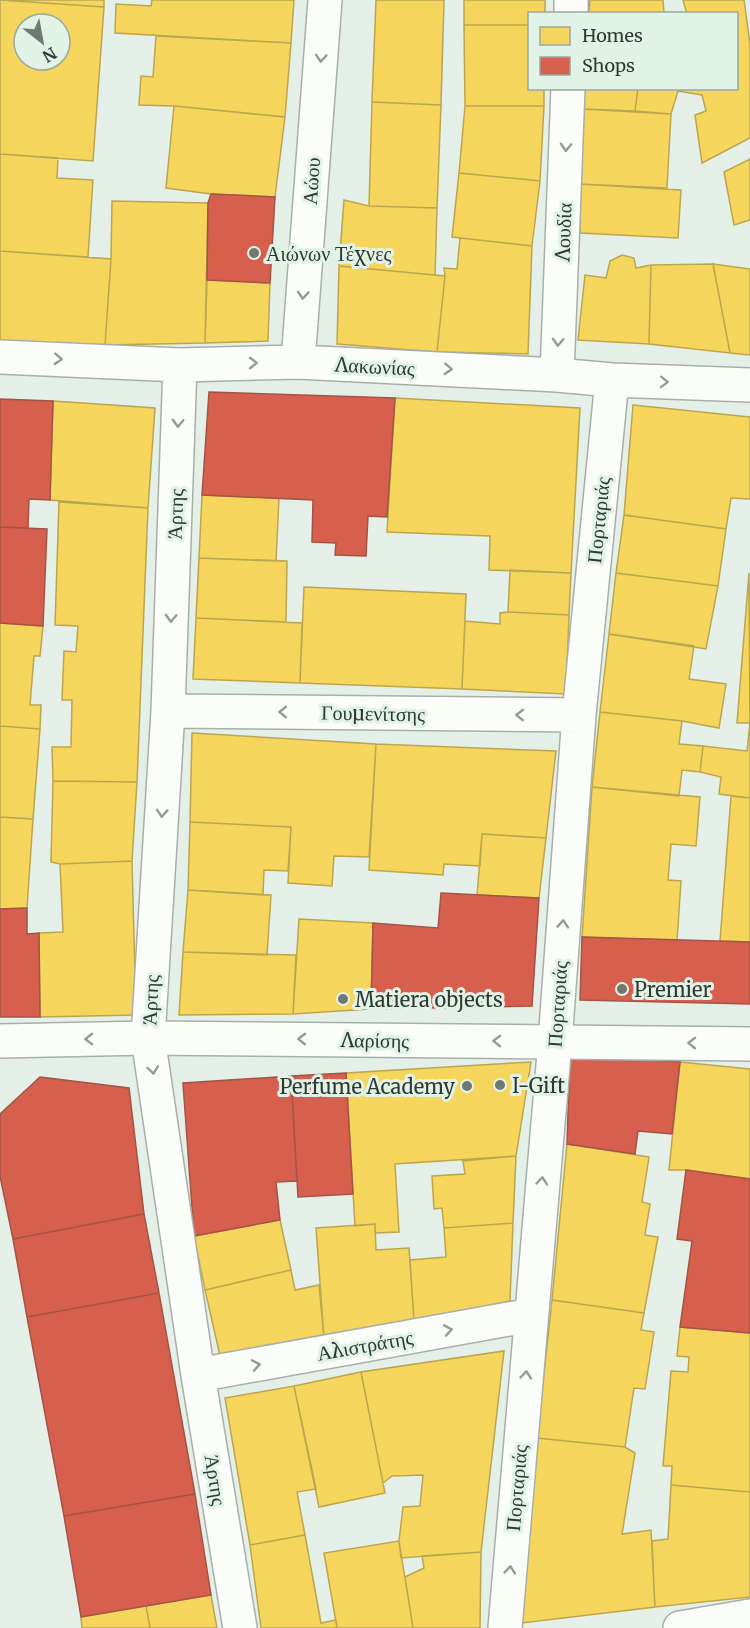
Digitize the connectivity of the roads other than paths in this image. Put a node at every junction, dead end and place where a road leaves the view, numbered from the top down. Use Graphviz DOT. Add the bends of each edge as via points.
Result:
graph roads {
  1 [pos="325,0"];
  2 [pos="568,90"];
  3 [pos="0,357"];
  4 [pos="298,362"];
  5 [pos="180,365"];
  6 [pos="557,375"];
  7 [pos="612,380"];
  8 [pos="750,385"];
  9 [pos="168,711"];
  10 [pos="579,715"];
  11 [pos="148,1038"];
  12 [pos="0,1041"];
  13 [pos="555,1042"];
  14 [pos="750,1044"];
  15 [pos="531,1315"];
  16 [pos="198,1375"];
  17 [pos="750,1616"];
  18 [pos="240,1628"];
  19 [pos="505,1628"];
  20 [pos="680,1628"];
  1 -- 4 [label="street, Αώου, one-way"];
  2 -- 6 [label="street, Λουδία, one-way"];
  3 -- 5 [label="street, Λακωνίας, one-way"];
  5 -- 4 [label="street, Λακωνίας, one-way"];
  4 -- 6 [label="street, Λακωνίας, one-way"];
  5 -- 9 [label="street, Άρτης, one-way"];
  6 -- 7 [label="street, Λακωνίας"];
  7 -- 8 [label="street, Λακωνίας, one-way"];
  7 -- 10 [label="street, Πορταριάς"];
  10 -- 9 [label="street, Γουμενίτσης, one-way"];
  9 -- 11 [label="street, Άρτης, one-way"];
  13 -- 10 [label="street, Πορταριάς, one-way"];
  11 -- 12 [label="street, Λαρίσης, one-way"];
  13 -- 11 [label="street, Λαρίσης, one-way"];
  11 -- 16 [label="street, Άρτης, one-way"];
  14 -- 13 [label="street, Λαρίσης, one-way"];
  15 -- 13 [label="street, Πορταριάς, one-way"];
  16 -- 15 [label="street, Αλιστράτης, one-way"];
  19 -- 15 [label="street, Πορταριάς, one-way"];
  16 -- 18 [label="street, Άρτης"];
  17 -- 20 [label="street"];
}
